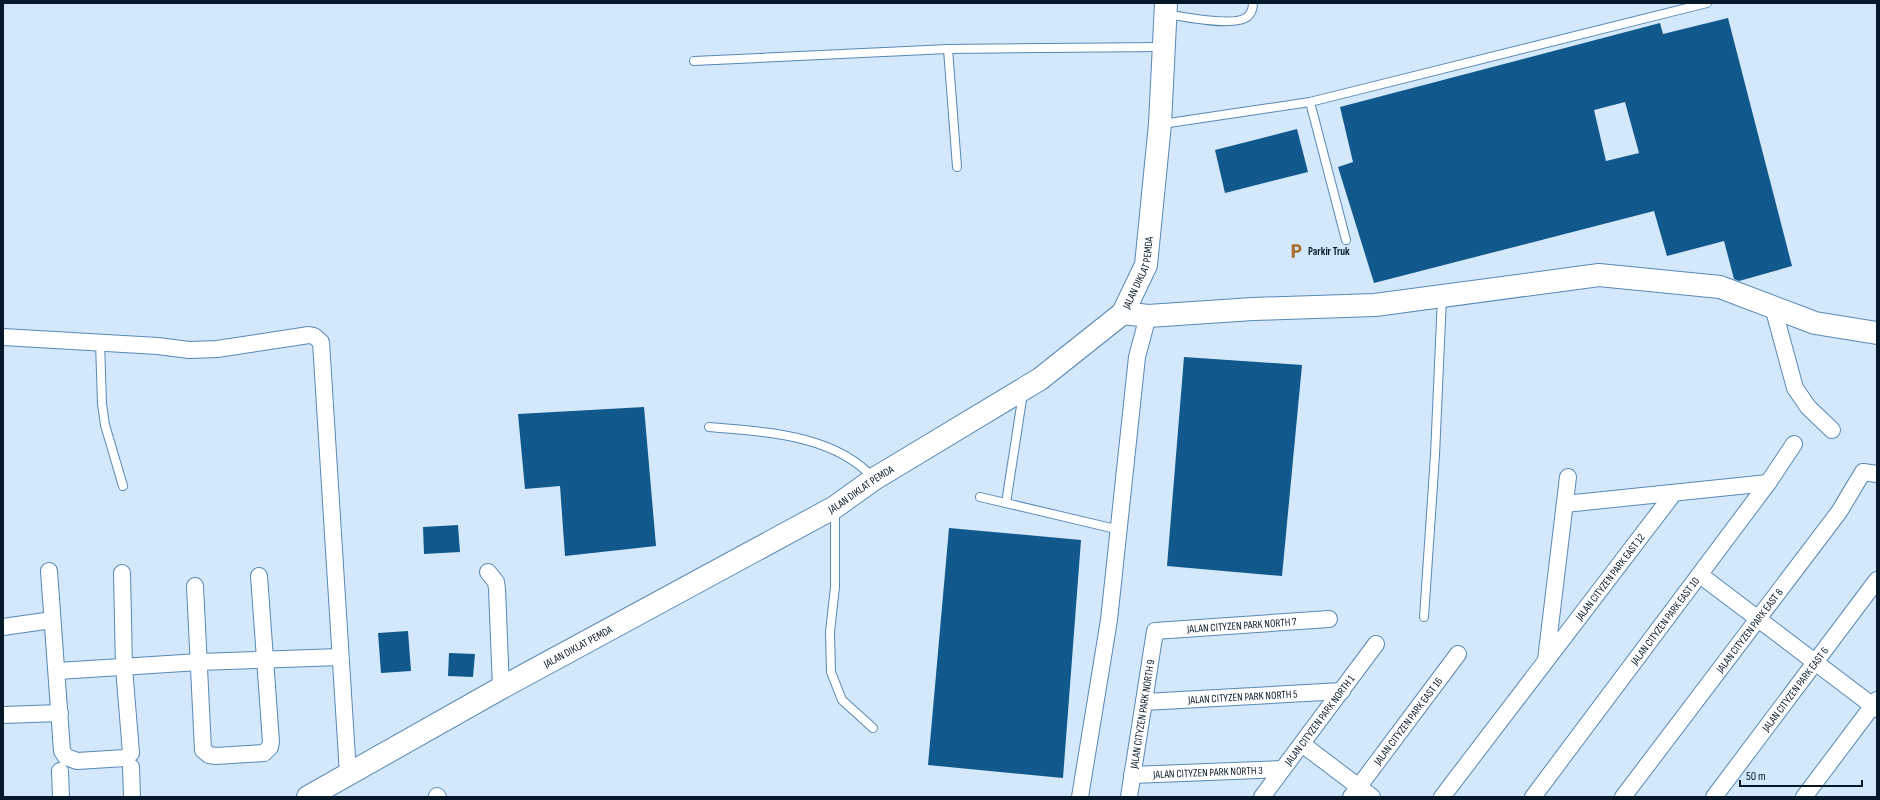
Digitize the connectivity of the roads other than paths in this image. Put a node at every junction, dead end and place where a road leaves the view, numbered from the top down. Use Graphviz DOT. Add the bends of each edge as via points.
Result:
graph roads {
  1 [pos="1253,3"];
  2 [pos="1707,3"];
  3 [pos="1165,8"];
  4 [pos="1164,46"];
  5 [pos="948,49"];
  6 [pos="694,61"];
  7 [pos="1310,102"];
  8 [pos="1160,124"];
  9 [pos="957,167"];
  10 [pos="1346,240"];
  11 [pos="1442,295"];
  12 [pos="1773,307"];
  13 [pos="1123,313"];
  14 [pos="1148,316"];
  15 [pos="1877,333"];
  16 [pos="3,337"];
  17 [pos="100,342"];
  18 [pos="1023,390"];
  19 [pos="709,427"];
  20 [pos="1832,430"];
  21 [pos="1794,444"];
  22 [pos="1877,474"];
  23 [pos="1568,477"];
  24 [pos="874,479"];
  25 [pos="1768,483"];
  26 [pos="122,486"];
  27 [pos="1674,493"];
  28 [pos="980,496"];
  29 [pos="1006,503"];
  30 [pos="1565,504"];
  31 [pos="835,507"];
  32 [pos="1120,530"];
  33 [pos="49,571"];
  34 [pos="488,572"];
  35 [pos="122,573"];
  36 [pos="1700,575"];
  37 [pos="259,576"];
  38 [pos="1877,580"];
  39 [pos="195,586"];
  40 [pos="1424,617"];
  41 [pos="1329,619"];
  42 [pos="1758,619"];
  43 [pos="52,620"];
  44 [pos="3,627"];
  45 [pos="1156,631"];
  46 [pos="1376,644"];
  47 [pos="1458,654"];
  48 [pos="336,657"];
  49 [pos="266,660"];
  50 [pos="199,662"];
  51 [pos="1546,662"];
  52 [pos="1815,662"];
  53 [pos="124,668"];
  54 [pos="58,671"];
  55 [pos="501,688"];
  56 [pos="1342,690"];
  57 [pos="1144,702"];
  58 [pos="1876,705"];
  59 [pos="60,713"];
  60 [pos="3,715"];
  61 [pos="873,728"];
  62 [pos="1302,744"];
  63 [pos="131,767"];
  64 [pos="1283,769"];
  65 [pos="60,770"];
  66 [pos="1132,775"];
  67 [pos="338,784"];
  68 [pos="1355,792"];
  69 [pos="60,797"];
  70 [pos="132,797"];
  71 [pos="308,797"];
  72 [pos="1080,797"];
  73 [pos="1128,797"];
  74 [pos="1262,797"];
  75 [pos="1372,797"];
  76 [pos="1442,797"];
  77 [pos="1533,797"];
  78 [pos="1623,797"];
  79 [pos="1714,797"];
  80 [pos="1804,797"];
  1 -- 3 [label="lane" via="1252,10 1239,20 1199,20"];
  2 -- 7 [label="lane"];
  3 -- 4 [label="street, JALAN DIKLAT PEMDA"];
  4 -- 5 [label="lane"];
  4 -- 8 [label="street, JALAN DIKLAT PEMDA"];
  5 -- 6 [label="lane"];
  5 -- 9 [label="lane"];
  7 -- 8 [label="lane"];
  7 -- 10 [label="lane"];
  8 -- 13 [label="street, JALAN DIKLAT PEMDA" via="1146,265"];
  11 -- 12 [label="street" via="1599,275 1720,287"];
  11 -- 14 [label="street" via="1375,305"];
  11 -- 40 [label="lane"];
  12 -- 15 [label="street" via="1815,323"];
  12 -- 20 [label="street" via="1795,388 1808,407"];
  13 -- 14 [label="street"];
  13 -- 18 [label="street, JALAN DIKLAT PEMDA" via="1077,352"];
  14 -- 32 [label="street" via="1137,357"];
  16 -- 17 [label="street"];
  17 -- 26 [label="lane" via="105,425"];
  17 -- 48 [label="street" via="189,350 217,349 309,335 318,338"];
  18 -- 24 [label="street, JALAN DIKLAT PEMDA"];
  18 -- 29 [label="lane"];
  19 -- 24 [label="lane" via="764,432 806,441 862,466"];
  21 -- 25 [label="street, JALAN CITYZEN PARK EAST 10"];
  22 -- 42 [label="street, JALAN CITYZEN PARK EAST 8" via="1863,472 1839,512"];
  23 -- 30 [label="street"];
  24 -- 31 [label="street, JALAN DIKLAT PEMDA"];
  25 -- 27 [label="street"];
  25 -- 36 [label="street, JALAN CITYZEN PARK EAST 10"];
  27 -- 30 [label="street"];
  27 -- 51 [label="street, JALAN CITYZEN PARK EAST 12"];
  28 -- 29 [label="lane"];
  29 -- 32 [label="lane"];
  30 -- 51 [label="street"];
  31 -- 55 [label="street, JALAN DIKLAT PEMDA"];
  31 -- 61 [label="lane" via="831,672 842,700"];
  32 -- 72 [label="street" via="1109,620"];
  33 -- 43 [label="street"];
  34 -- 55 [label="street" via="496,582 497,589"];
  35 -- 53 [label="street"];
  36 -- 42 [label="street"];
  36 -- 77 [label="street, JALAN CITYZEN PARK EAST 10"];
  37 -- 49 [label="street"];
  38 -- 52 [label="street, JALAN CITYZEN PARK EAST 6"];
  39 -- 50 [label="street"];
  41 -- 45 [label="street, JALAN CITYZEN PARK NORTH 7"];
  42 -- 52 [label="street"];
  42 -- 78 [label="street, JALAN CITYZEN PARK EAST 8"];
  43 -- 44 [label="street"];
  43 -- 54 [label="street"];
  45 -- 57 [label="street, JALAN CITYZEN PARK NORTH 9"];
  46 -- 56 [label="street, JALAN CITYZEN PARK NORTH 1"];
  47 -- 68 [label="street, JALAN CITYZEN PARK EAST 16"];
  48 -- 49 [label="street"];
  48 -- 67 [label="street"];
  49 -- 50 [label="street"];
  49 -- 50 [label="street" via="270,747 264,753 216,756 209,755 203,750"];
  50 -- 53 [label="street"];
  51 -- 76 [label="street, JALAN CITYZEN PARK EAST 12"];
  52 -- 58 [label="street"];
  52 -- 79 [label="street, JALAN CITYZEN PARK EAST 6"];
  53 -- 54 [label="street"];
  53 -- 59 [label="street" via="131,749 129,756 71,760 66,757 62,751"];
  54 -- 59 [label="street"];
  55 -- 67 [label="street, JALAN DIKLAT PEMDA"];
  56 -- 57 [label="street, JALAN CITYZEN PARK NORTH 5"];
  56 -- 62 [label="street, JALAN CITYZEN PARK NORTH 1"];
  57 -- 66 [label="street, JALAN CITYZEN PARK NORTH 9"];
  58 -- 80 [label="street"];
  59 -- 60 [label="street"];
  62 -- 64 [label="street, JALAN CITYZEN PARK NORTH 1"];
  62 -- 68 [label="street"];
  63 -- 70 [label="street"];
  64 -- 66 [label="street, JALAN CITYZEN PARK NORTH 3"];
  64 -- 74 [label="street, JALAN CITYZEN PARK NORTH 1"];
  65 -- 69 [label="street"];
  66 -- 73 [label="street, JALAN CITYZEN PARK NORTH 9"];
  67 -- 71 [label="street, JALAN DIKLAT PEMDA"];
  68 -- 75 [label="street"];
}
